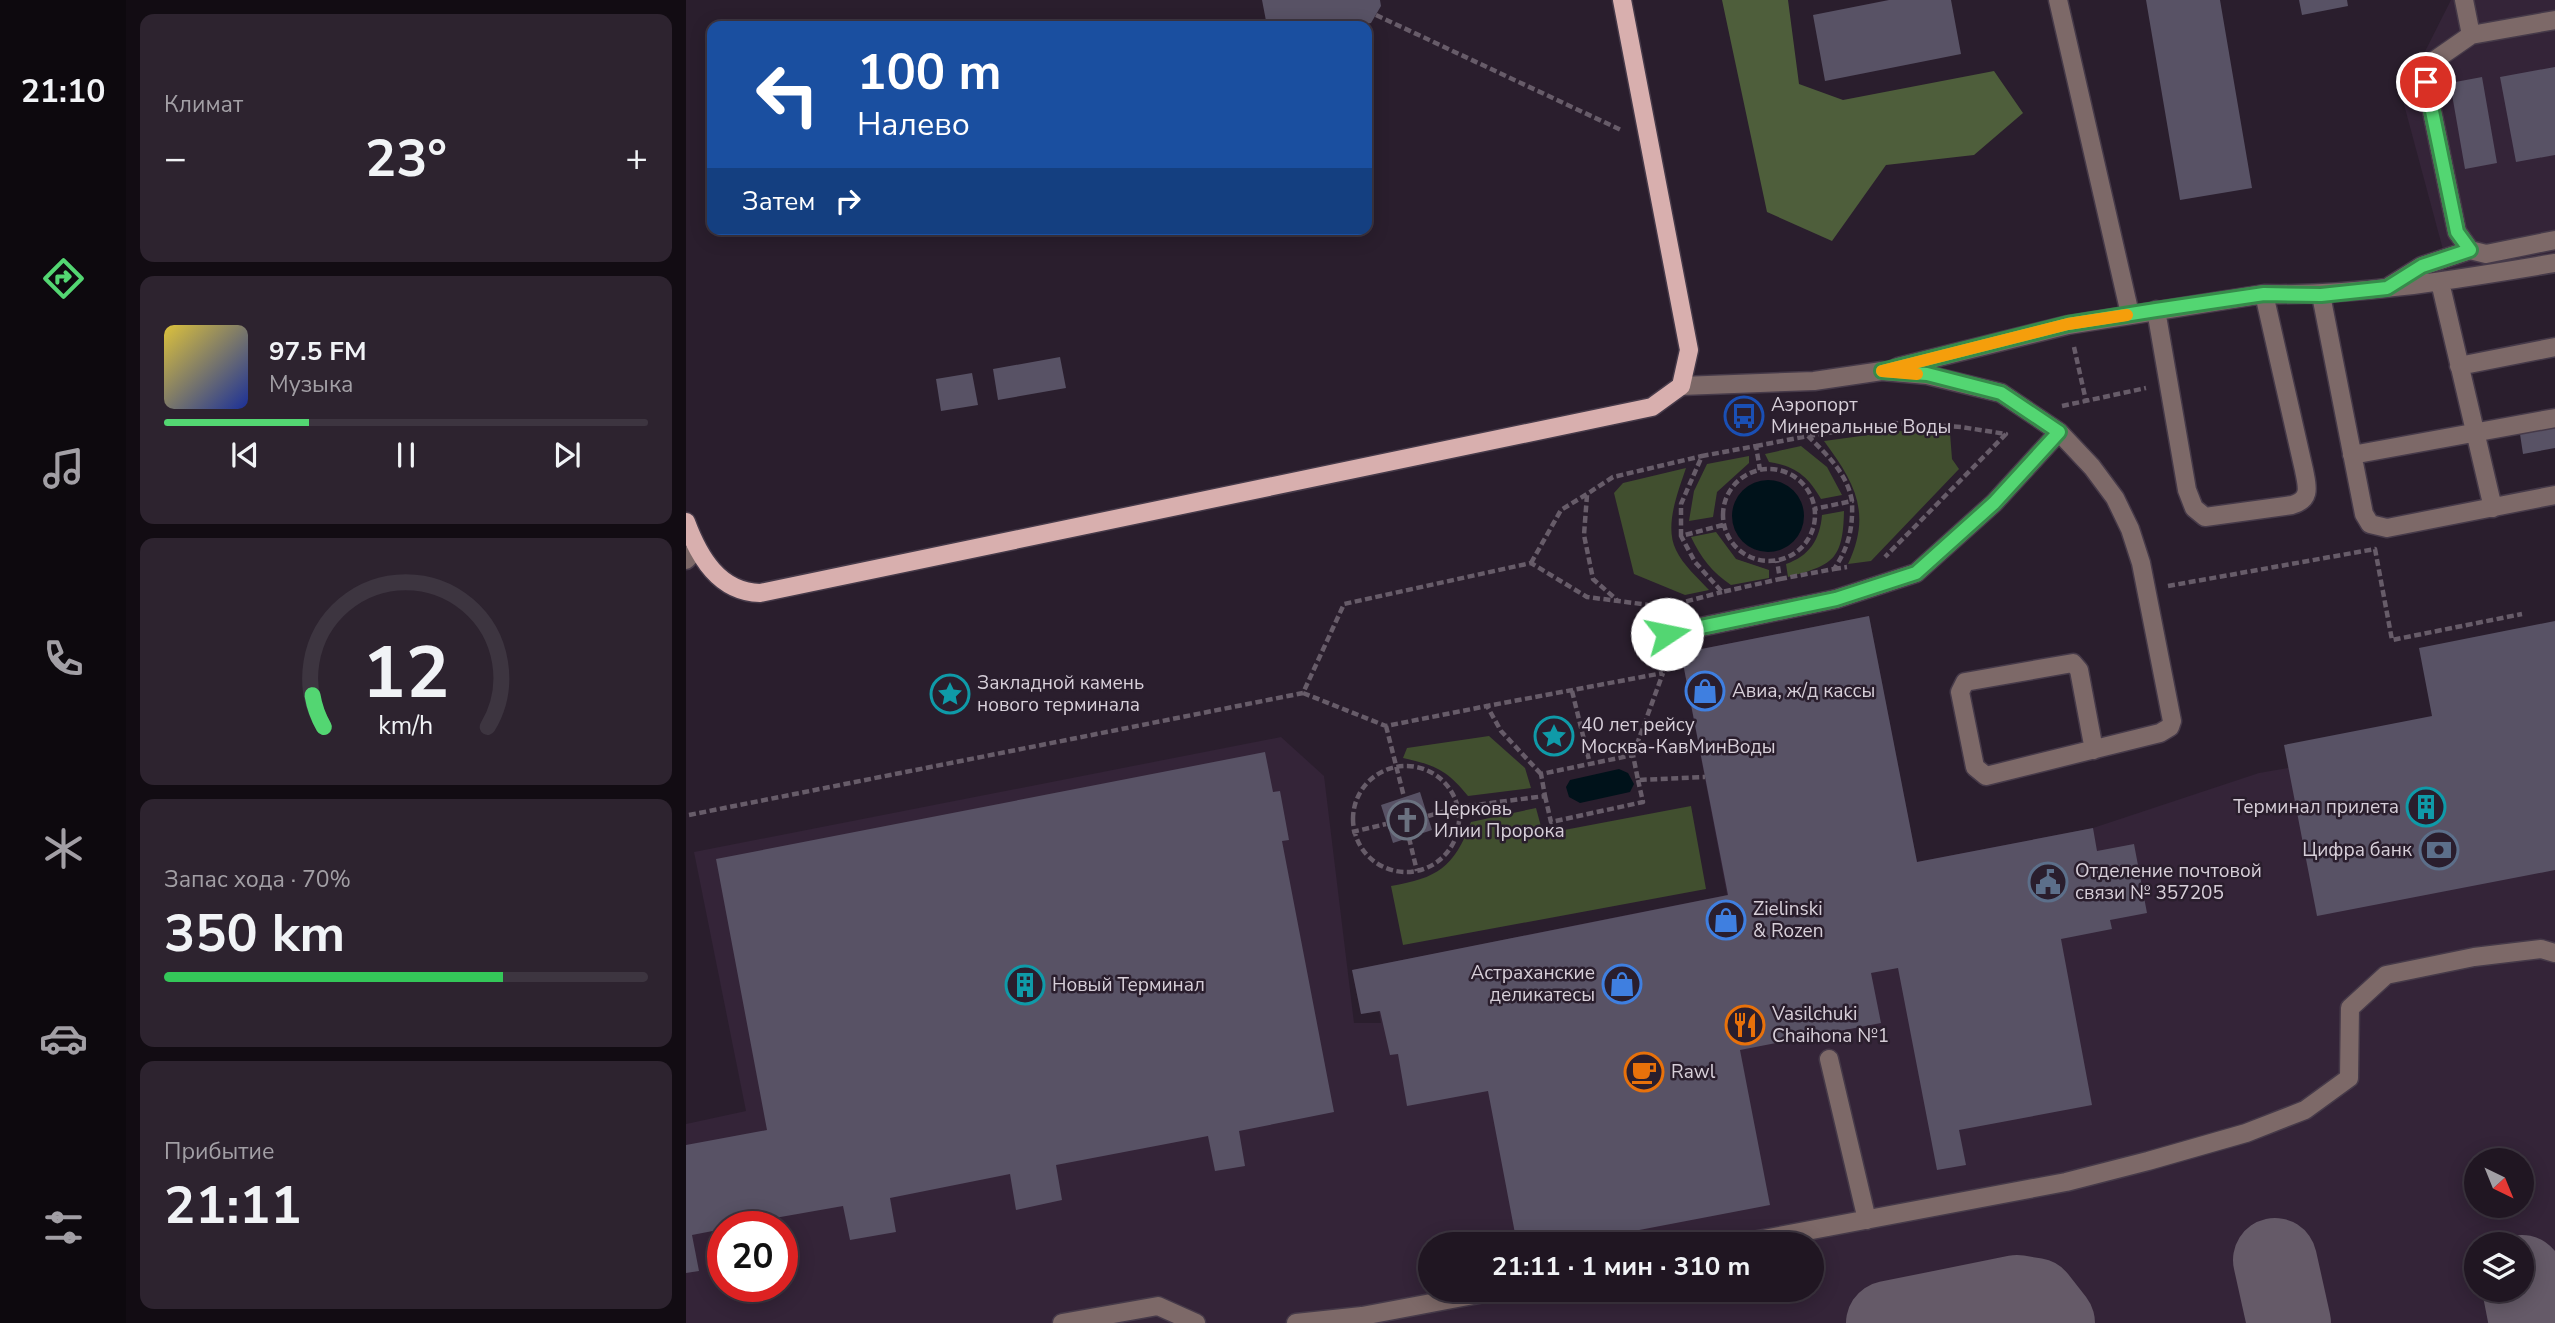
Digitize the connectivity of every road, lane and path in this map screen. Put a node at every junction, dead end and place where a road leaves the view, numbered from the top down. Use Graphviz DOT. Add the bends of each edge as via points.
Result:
graph roads {
  1 [pos="1622,0"];
  2 [pos="2058,0"];
  3 [pos="2464,0"];
  4 [pos="1376,15"];
  5 [pos="2555,20"];
  6 [pos="2471,35"];
  7 [pos="1651,144"];
  8 [pos="2555,240"];
  9 [pos="2470,250"];
  10 [pos="2555,263"];
  11 [pos="2440,282"];
  12 [pos="2387,288"];
  13 [pos="2264,294"];
  14 [pos="2321,295"];
  15 [pos="2156,310"];
  16 [pos="2130,314"];
  17 [pos="2072,341"];
  18 [pos="2555,347"];
  19 [pos="2459,366"];
  20 [pos="1882,371"];
  21 [pos="2169,384"];
  22 [pos="1681,386"];
  23 [pos="2086,401"];
  24 [pos="2061,406"];
  25 [pos="2555,418"];
  26 [pos="2059,432"];
  27 [pos="2473,433"];
  28 [pos="1808,436"];
  29 [pos="1756,446"];
  30 [pos="2351,455"];
  31 [pos="1702,457"];
  32 [pos="1760,470"];
  33 [pos="1587,494"];
  34 [pos="2555,495"];
  35 [pos="1852,501"];
  36 [pos="2493,508"];
  37 [pos="1814,509"];
  38 [pos="686,522"];
  39 [pos="1723,525"];
  40 [pos="1681,536"];
  41 [pos="691,555"];
  42 [pos="1777,561"];
  43 [pos="1880,561"];
  44 [pos="1531,563"];
  45 [pos="1851,567"];
  46 [pos="1834,569"];
  47 [pos="1780,579"];
  48 [pos="2147,590"];
  49 [pos="1722,592"];
  50 [pos="1617,601"];
  51 [pos="2522,614"];
  52 [pos="1667,634"];
  53 [pos="1572,691"];
  54 [pos="1303,693"];
  55 [pos="1487,706"];
  56 [pos="1386,726"];
  57 [pos="2094,750"];
  58 [pos="1633,755"];
  59 [pos="1590,764"];
  60 [pos="1396,765"];
  61 [pos="1541,774"];
  62 [pos="1705,777"];
  63 [pos="1638,780"];
  64 [pos="1545,796"];
  65 [pos="1404,797"];
  66 [pos="1460,807"];
  67 [pos="689,815"];
  68 [pos="1428,816"];
  69 [pos="1386,824"];
  70 [pos="1352,832"];
  71 [pos="1409,838"];
  72 [pos="1417,871"];
  73 [pos="2550,949"];
  74 [pos="1829,1059"];
  75 [pos="1867,1220"];
  76 [pos="1802,1232"];
  77 [pos="1436,1302"];
  78 [pos="1062,1323"];
  79 [pos="1196,1323"];
  80 [pos="1296,1323"];
  1 -- 7 [label="main road"];
  2 -- 16 [label="lane"];
  3 -- 6 [label="lane"];
  4 -- 7 [label="path"];
  5 -- 6 [label="lane"];
  6 -- 9 [label="lane" via="2435,60 2426,82 2457,232"];
  7 -- 22 [label="main road" via="1688,331 1688,368"];
  8 -- 9 [label="lane" via="2486,254"];
  9 -- 12 [label="lane" via="2422,266"];
  10 -- 11 [label="lane"];
  11 -- 12 [label="lane"];
  11 -- 19 [label="lane"];
  12 -- 14 [label="lane"];
  13 -- 14 [label="lane"];
  13 -- 15 [label="lane"];
  13 -- 21 [label="lane" via="2306,480 2304,500 2205,517 2199,514 2189,497"];
  14 -- 30 [label="lane"];
  15 -- 16 [label="lane"];
  15 -- 21 [label="lane"];
  16 -- 20 [label="lane" via="2068,324"];
  17 -- 23 [label="path"];
  18 -- 19 [label="lane"];
  19 -- 27 [label="lane"];
  20 -- 22 [label="lane" via="1814,381"];
  20 -- 26 [label="lane" via="1927,374 2001,393"];
  21 -- 23 [label="path"];
  22 -- 41 [label="main road" via="1652,407 760,593 733,589"];
  23 -- 24 [label="path"];
  25 -- 27 [label="lane"];
  26 -- 48 [label="lane" via="2115,498 2130,530"];
  26 -- 52 [label="lane" via="1994,503 1916,573 1836,599"];
  27 -- 30 [label="lane"];
  27 -- 36 [label="lane"];
  28 -- 29 [label="path"];
  28 -- 35 [label="path" via="1834,463 1849,486"];
  28 -- 43 [label="path" via="1894,424 2006,434"];
  29 -- 31 [label="path"];
  29 -- 32 [label="path"];
  30 -- 36 [label="lane" via="2364,514 2377,527"];
  31 -- 33 [label="path" via="1613,477"];
  31 -- 40 [label="path" via="1681,504"];
  32 -- 37 [label="path" via="1784,471 1797,478"];
  32 -- 39 [label="path" via="1741,478 1731,489"];
  33 -- 44 [label="path" via="1561,510"];
  33 -- 50 [label="path" via="1584,535 1593,579"];
  34 -- 36 [label="lane"];
  35 -- 37 [label="path"];
  35 -- 46 [label="path" via="1853,529"];
  37 -- 42 [label="path" via="1812,531 1805,544"];
  38 -- 41 [label="main road"];
  39 -- 40 [label="path"];
  39 -- 42 [label="path" via="1727,537 1745,555"];
  40 -- 49 [label="path" via="1695,562"];
  42 -- 47 [label="path"];
  44 -- 50 [label="path" via="1587,597"];
  44 -- 54 [label="path" via="1344,604"];
  45 -- 46 [label="path"];
  46 -- 47 [label="path"];
  47 -- 49 [label="path"];
  48 -- 51 [label="path" via="2375,549 2392,640"];
  48 -- 57 [label="lane" via="2172,721 2160,733"];
  49 -- 50 [label="path" via="1665,607"];
  53 -- 55 [label="path"];
  53 -- 58 [label="path" via="1664,673"];
  53 -- 59 [label="path"];
  54 -- 56 [label="path"];
  54 -- 67 [label="path"];
  55 -- 56 [label="path"];
  55 -- 61 [label="path" via="1501,731"];
  56 -- 60 [label="path"];
  57 -- 57 [label="lane" via="1982,775 1975,767 1960,688 1970,681 2075,664"];
  58 -- 59 [label="path"];
  58 -- 63 [label="path"];
  59 -- 61 [label="path"];
  60 -- 65 [label="path"];
  60 -- 66 [label="path" via="1432,772 1444,781"];
  60 -- 70 [label="path" via="1365,784 1356,799"];
  61 -- 64 [label="path"];
  62 -- 63 [label="path"];
  63 -- 64 [label="path" via="1643,802 1551,822"];
  64 -- 66 [label="path"];
  66 -- 68 [label="path"];
  66 -- 72 [label="path" via="1453,845 1442,859"];
  69 -- 70 [label="path"];
  70 -- 72 [label="path" via="1375,863 1391,871"];
  71 -- 72 [label="path"];
  73 -- 75 [label="lane" via="2474,957 2386,975 2350,1008 2349,1078 2294,1115 2246,1133 2077,1179"];
  74 -- 75 [label="lane"];
  75 -- 76 [label="lane"];
  77 -- 80 [label="lane"];
  78 -- 79 [label="lane" via="1158,1306"];
}
